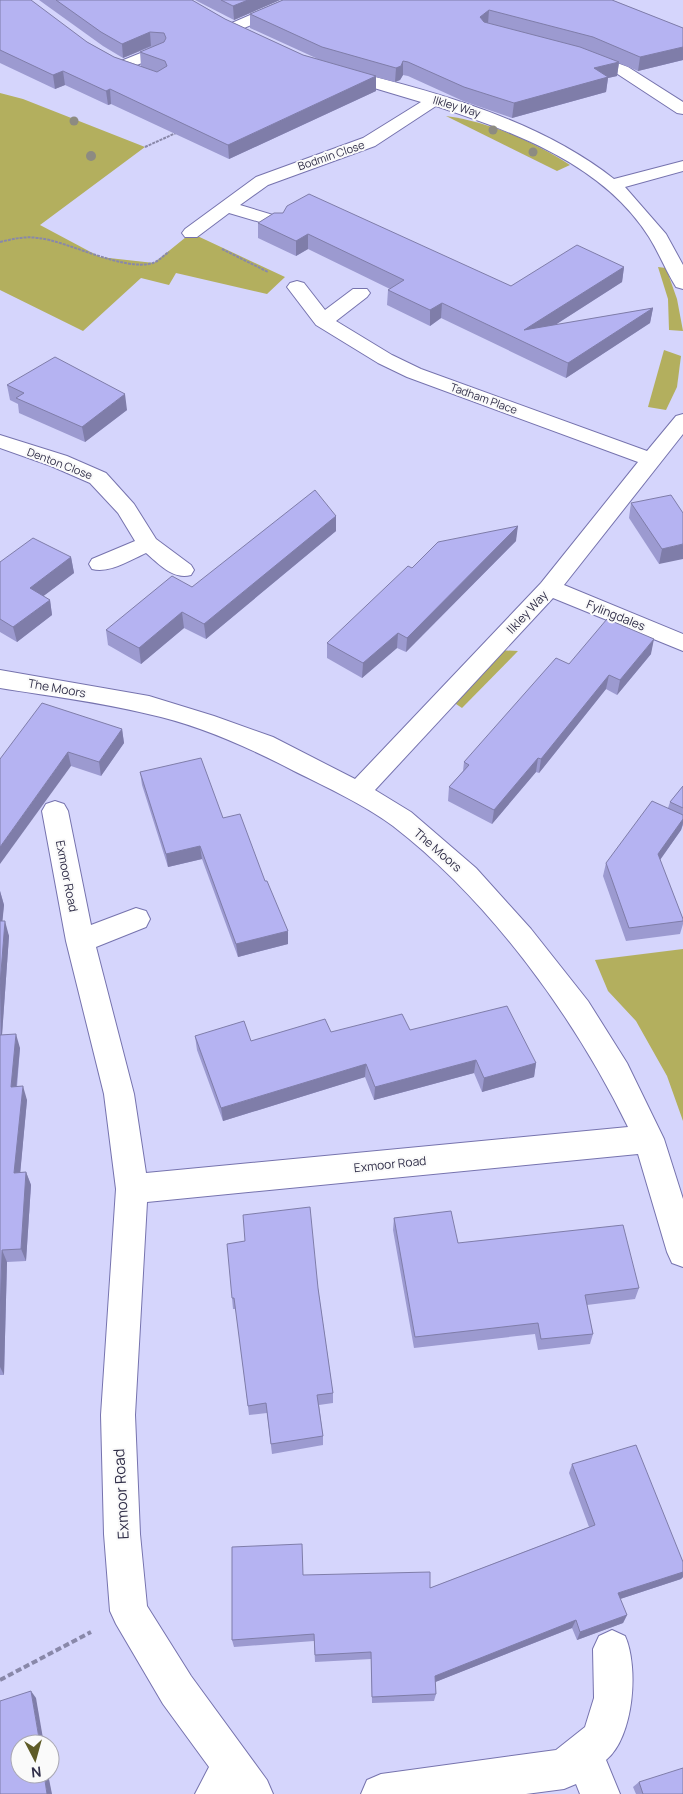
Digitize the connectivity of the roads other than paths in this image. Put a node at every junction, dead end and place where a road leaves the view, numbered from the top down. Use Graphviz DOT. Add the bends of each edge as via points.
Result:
graph roads {
  1 [pos="298,0"];
  2 [pos="250,36"];
  3 [pos="158,51"];
  4 [pos="570,52"];
  5 [pos="327,69"];
  6 [pos="140,73"];
  7 [pos="435,100"];
  8 [pos="683,110"];
  9 [pos="683,166"];
  10 [pos="612,185"];
  11 [pos="226,207"];
  12 [pos="277,222"];
  13 [pos="191,233"];
  14 [pos="683,283"];
  15 [pos="298,287"];
  16 [pos="360,293"];
  17 [pos="323,321"];
  18 [pos="683,420"];
  19 [pos="0,441"];
  20 [pos="652,460"];
  21 [pos="148,544"];
  22 [pos="100,564"];
  23 [pos="183,570"];
  24 [pos="549,588"];
  25 [pos="683,643"];
  26 [pos="0,679"];
  27 [pos="358,792"];
  28 [pos="55,811"];
  29 [pos="136,919"];
  30 [pos="80,941"];
  31 [pos="649,1139"];
  32 [pos="132,1189"];
  33 [pos="683,1252"];
  34 [pos="612,1649"];
  35 [pos="583,1754"];
  36 [pos="234,1785"];
  37 [pos="381,1794"];
  38 [pos="600,1794"];
  1 -- 2 [label="street" via="225,24"];
  3 -- 6 [label="street" via="115,62"];
  4 -- 8 [label="street" via="622,70"];
  5 -- 7 [label="street, Ilkley Way"];
  7 -- 10 [label="street, Ilkley Way" via="521,129 574,156"];
  7 -- 11 [label="street, Bodmin Close" via="369,142 262,181"];
  9 -- 10 [label="street"];
  10 -- 14 [label="street, Ilkley Way" via="662,242"];
  11 -- 12 [label="street"];
  11 -- 13 [label="street, Bodmin Close"];
  15 -- 17 [label="street, Tadham Place"];
  16 -- 17 [label="street"];
  17 -- 20 [label="street, Tadham Place" via="414,373"];
  18 -- 20 [label="street, Ilkley Way"];
  19 -- 21 [label="street, Denton Close" via="98,478 126,509"];
  20 -- 24 [label="street, Ilkley Way"];
  21 -- 22 [label="street"];
  21 -- 23 [label="street, Denton Close"];
  24 -- 25 [label="street, Fylingdales"];
  24 -- 27 [label="street, Ilkley Way"];
  26 -- 27 [label="street, The Moors" via="149,705 205,722 264,744"];
  27 -- 31 [label="street, The Moors" via="402,819 466,874 520,937 578,1010 616,1072"];
  28 -- 30 [label="street, Exmoor Road"];
  29 -- 30 [label="street"];
  30 -- 32 [label="street, Exmoor Road" via="119,1094"];
  31 -- 32 [label="street, Exmoor Road"];
  31 -- 33 [label="street, The Moors"];
  32 -- 36 [label="street, Exmoor Road" via="118,1416 122,1534 130,1611"];
  34 -- 35 [label="street" via="613,1698 601,1740"];
  35 -- 37 [label="street" via="564,1769"];
  35 -- 38 [label="street"];
}
